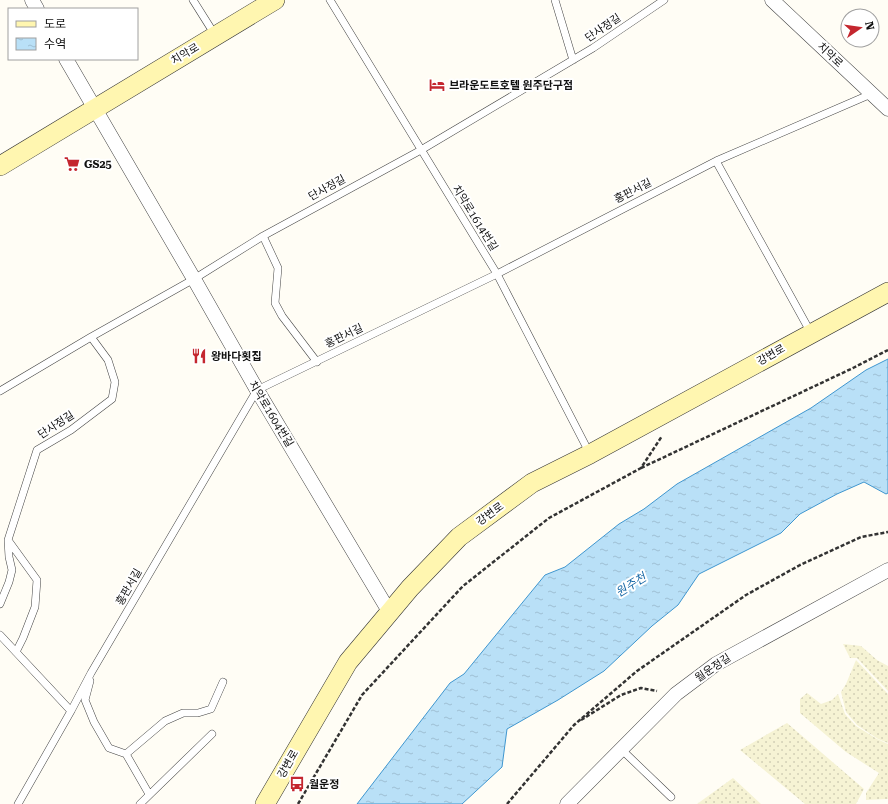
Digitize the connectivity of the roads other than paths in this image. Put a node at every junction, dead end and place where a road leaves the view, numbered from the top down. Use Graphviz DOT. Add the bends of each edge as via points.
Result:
graph roads {
  1 [pos="192,0"];
  2 [pos="275,0"];
  3 [pos="330,0"];
  4 [pos="555,0"];
  5 [pos="664,0"];
  6 [pos="772,0"];
  7 [pos="216,36"];
  8 [pos="67,60"];
  9 [pos="573,60"];
  10 [pos="871,94"];
  11 [pos="96,109"];
  12 [pos="888,109"];
  13 [pos="420,150"];
  14 [pos="716,161"];
  15 [pos="0,166"];
  16 [pos="263,236"];
  17 [pos="497,274"];
  18 [pos="194,279"];
  19 [pos="888,292"];
  20 [pos="812,333"];
  21 [pos="92,337"];
  22 [pos="317,362"];
  23 [pos="257,390"];
  24 [pos="0,391"];
  25 [pos="590,454"];
  26 [pos="8,540"];
  27 [pos="888,570"];
  28 [pos="0,604"];
  29 [pos="390,613"];
  30 [pos="0,635"];
  31 [pos="16,652"];
  32 [pos="91,673"];
  33 [pos="223,682"];
  34 [pos="71,711"];
  35 [pos="212,734"];
  36 [pos="621,749"];
  37 [pos="126,754"];
  38 [pos="149,794"];
  39 [pos="671,797"];
  40 [pos="18,804"];
  41 [pos="140,804"];
  42 [pos="265,804"];
  43 [pos="567,804"];
  1 -- 7 [label="lane"];
  2 -- 7 [label="street, 치악로"];
  3 -- 13 [label="lane, 치악로1614번길"];
  4 -- 9 [label="lane, 단사정길"];
  5 -- 9 [label="lane, 단사정길"];
  6 -- 10 [label="street, 치악로"];
  7 -- 11 [label="street, 치악로"];
  8 -- 11 [label="street"];
  9 -- 13 [label="lane, 단사정길"];
  10 -- 12 [label="street, 치악로"];
  10 -- 14 [label="lane, 홍판서길"];
  11 -- 15 [label="street, 치악로"];
  11 -- 18 [label="street, 치악로1604번길"];
  13 -- 16 [label="lane, 단사정길"];
  13 -- 17 [label="lane, 치악로1614번길"];
  14 -- 17 [label="lane, 홍판서길"];
  14 -- 20 [label="lane"];
  16 -- 18 [label="lane, 단사정길"];
  16 -- 22 [label="lane" via="278,268 275,303"];
  17 -- 22 [label="lane, 홍판서길"];
  17 -- 25 [label="lane, 치악로1614번길"];
  18 -- 21 [label="lane, 단사정길"];
  18 -- 23 [label="street, 치악로1604번길"];
  19 -- 20 [label="street, 강변로"];
  20 -- 25 [label="street, 강변로"];
  21 -- 24 [label="lane, 단사정길"];
  21 -- 26 [label="lane, 단사정길" via="108,360 115,382 112,399 71,430 37,450"];
  22 -- 23 [label="lane, 홍판서길"];
  23 -- 29 [label="street, 치악로1604번길"];
  23 -- 32 [label="lane, 홍판서길"];
  25 -- 29 [label="street, 강변로" via="532,483 459,537"];
  26 -- 28 [label="lane" via="12,570"];
  26 -- 31 [label="lane" via="37,580 35,607"];
  27 -- 36 [label="street, 월운정길" via="716,664 676,694"];
  29 -- 42 [label="street, 강변로" via="348,662"];
  30 -- 31 [label="lane"];
  31 -- 34 [label="lane"];
  32 -- 34 [label="lane, 홍판서길"];
  32 -- 37 [label="lane" via="85,700 94,722 109,748"];
  33 -- 37 [label="lane" via="211,709 198,714 183,713 165,721"];
  34 -- 40 [label="lane, 홍판서길"];
  35 -- 38 [label="lane"];
  36 -- 39 [label="lane"];
  36 -- 43 [label="street, 월운정길"];
  37 -- 38 [label="lane"];
  38 -- 41 [label="lane"];
}
